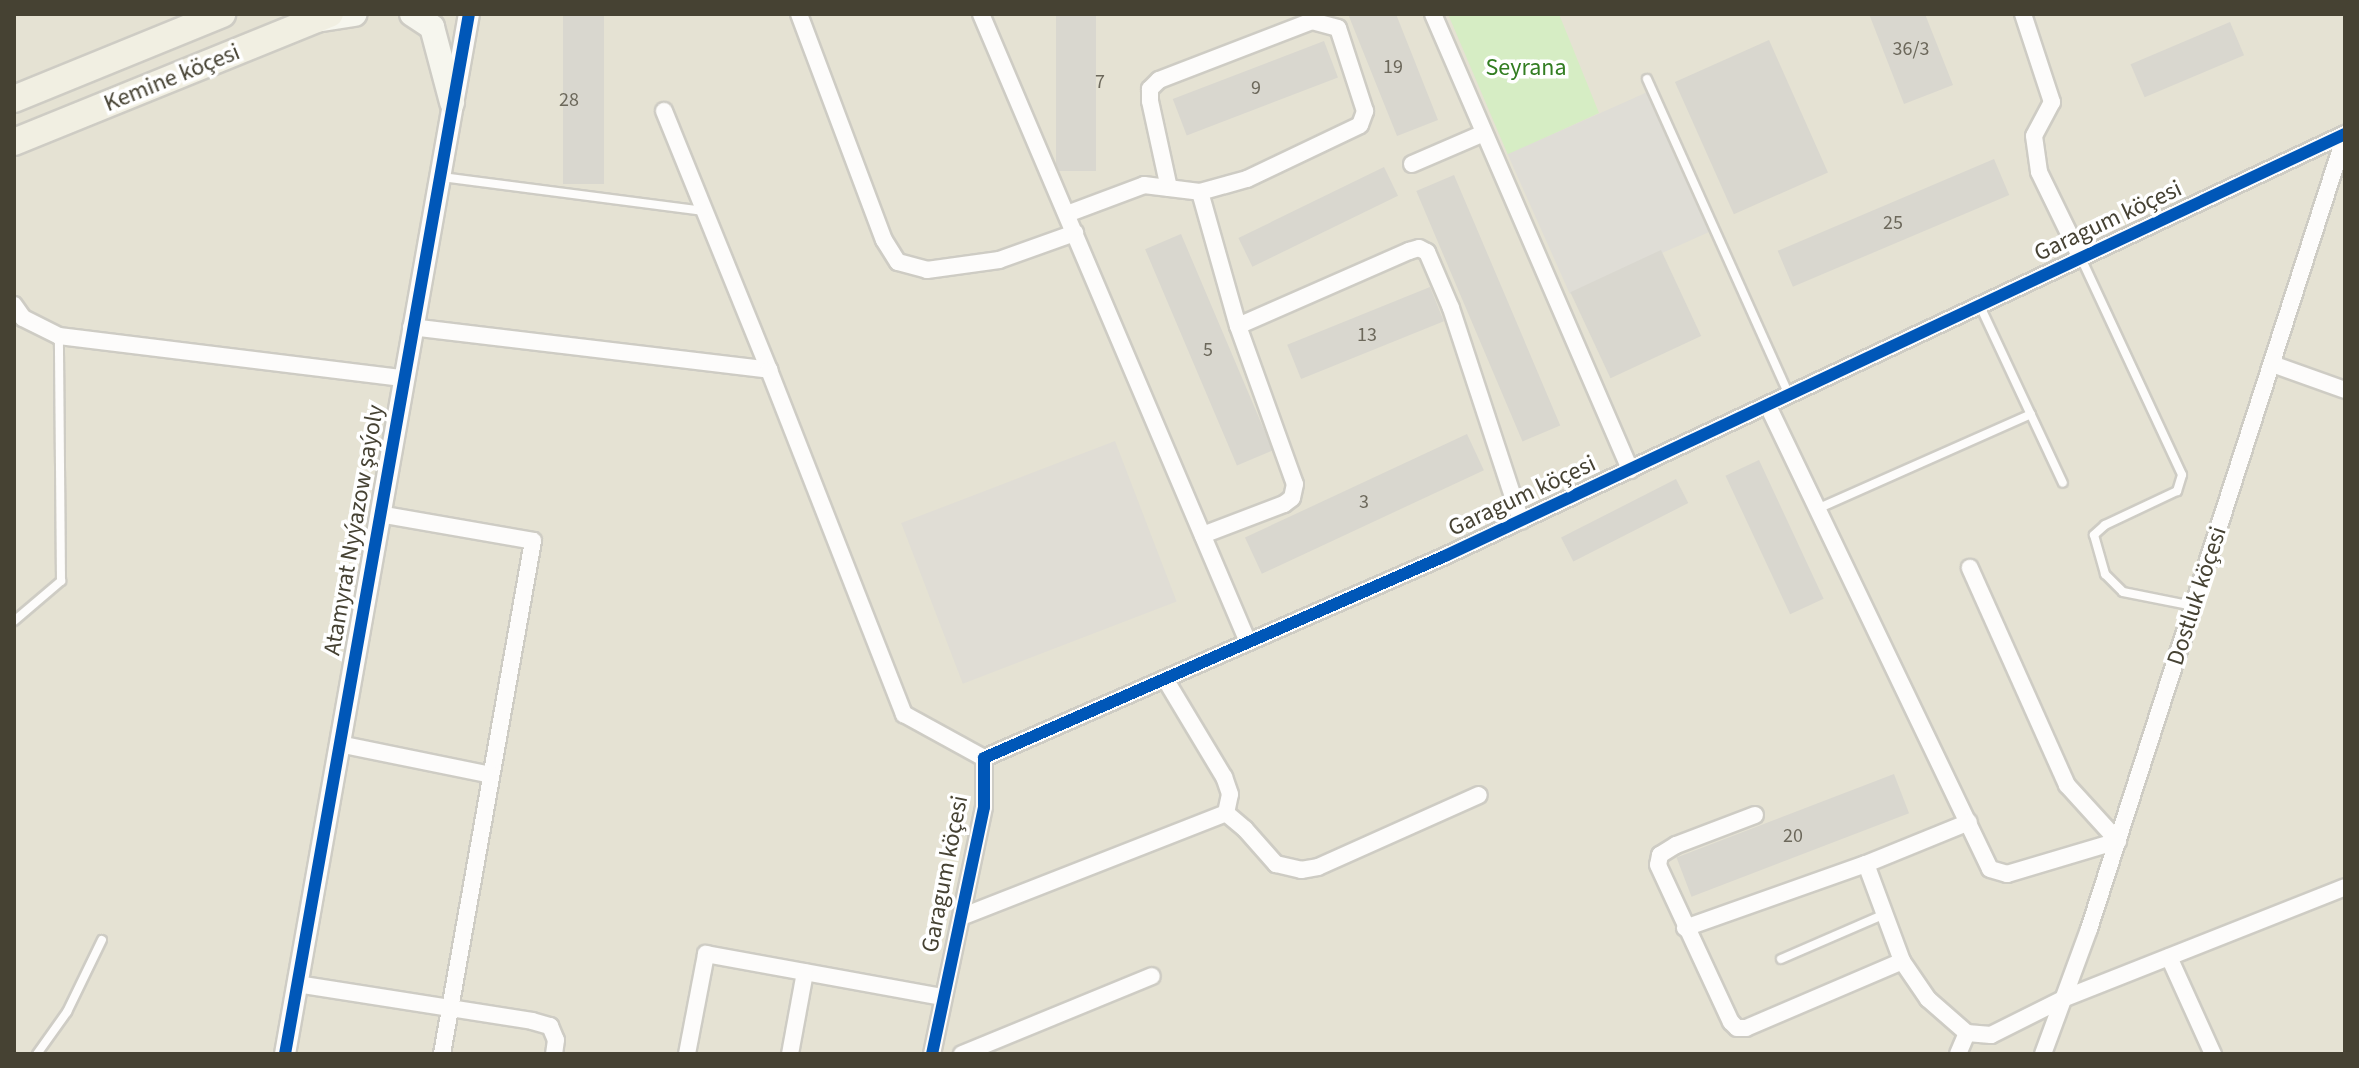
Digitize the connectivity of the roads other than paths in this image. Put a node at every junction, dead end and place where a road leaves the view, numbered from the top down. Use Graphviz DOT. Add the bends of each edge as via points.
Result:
graph roads {
  1 [pos="222,14"];
  2 [pos="355,14"];
  3 [pos="412,14"];
  4 [pos="469,14"];
  5 [pos="799,14"];
  6 [pos="981,14"];
  7 [pos="1433,14"];
  8 [pos="2023,14"];
  9 [pos="323,17"];
  10 [pos="1647,79"];
  11 [pos="14,99"];
  12 [pos="452,102"];
  13 [pos="664,111"];
  14 [pos="1484,133"];
  15 [pos="2345,135"];
  16 [pos="14,142"];
  17 [pos="1412,164"];
  18 [pos="437,177"];
  19 [pos="1169,188"];
  20 [pos="1200,192"];
  21 [pos="704,211"];
  22 [pos="1067,214"];
  23 [pos="1075,233"];
  24 [pos="2081,258"];
  25 [pos="14,305"];
  26 [pos="1979,305"];
  27 [pos="1238,326"];
  28 [pos="411,327"];
  29 [pos="59,336"];
  30 [pos="2272,364"];
  31 [pos="769,370"];
  32 [pos="402,378"];
  33 [pos="2345,390"];
  34 [pos="1788,393"];
  35 [pos="1768,406"];
  36 [pos="2031,414"];
  37 [pos="1630,470"];
  38 [pos="2063,483"];
  39 [pos="1817,509"];
  40 [pos="379,514"];
  41 [pos="1521,521"];
  42 [pos="1203,535"];
  43 [pos="1970,568"];
  44 [pos="2194,606"];
  45 [pos="14,621"];
  46 [pos="1248,642"];
  47 [pos="1165,679"];
  48 [pos="339,744"];
  49 [pos="984,758"];
  50 [pos="491,775"];
  51 [pos="1479,795"];
  52 [pos="1226,813"];
  53 [pos="1755,815"];
  54 [pos="1969,822"];
  55 [pos="2118,841"];
  56 [pos="1866,864"];
  57 [pos="2345,887"];
  58 [pos="1885,914"];
  59 [pos="961,917"];
  60 [pos="1685,928"];
  61 [pos="102,940"];
  62 [pos="2169,957"];
  63 [pos="1781,959"];
  64 [pos="1902,961"];
  65 [pos="805,972"];
  66 [pos="1152,976"];
  67 [pos="297,984"];
  68 [pos="943,997"];
  69 [pos="2065,998"];
  70 [pos="450,1009"];
  71 [pos="1967,1033"];
  72 [pos="37,1054"];
  73 [pos="285,1054"];
  74 [pos="442,1054"];
  75 [pos="554,1054"];
  76 [pos="687,1054"];
  77 [pos="790,1054"];
  78 [pos="932,1054"];
  79 [pos="962,1054"];
  80 [pos="1958,1054"];
  81 [pos="2043,1054"];
  82 [pos="2213,1054"];
  1 -- 11 [label="main road, Kemine köçesi"];
  2 -- 9 [label="main road"];
  3 -- 12 [label="main road" via="432,27"];
  4 -- 12 [label="street, Atamyrat Nyýazow şaýoly"];
  5 -- 23 [label="street" via="884,240 898,262 927,270 999,260"];
  6 -- 22 [label="street"];
  7 -- 14 [label="street"];
  8 -- 24 [label="street" via="2052,102 2034,136 2039,172"];
  9 -- 16 [label="main road, Kemine köçesi"];
  10 -- 34 [label="lane"];
  12 -- 18 [label="street, Atamyrat Nyýazow şaýoly"];
  13 -- 21 [label="street"];
  14 -- 17 [label="street"];
  14 -- 37 [label="street"];
  15 -- 24 [label="street, Garagum köçesi"];
  15 -- 30 [label="street, Dostluk köçesi"];
  18 -- 21 [label="lane"];
  18 -- 28 [label="street, Atamyrat Nyýazow şaýoly"];
  19 -- 20 [label="street"];
  19 -- 20 [label="street" via="1150,101 1150,89 1159,80 1312,21 1338,28 1365,111 1360,125 1247,179"];
  19 -- 22 [label="street" via="1144,185"];
  20 -- 27 [label="street"];
  21 -- 31 [label="street"];
  22 -- 23 [label="street"];
  23 -- 42 [label="street"];
  24 -- 26 [label="street, Garagum köçesi"];
  24 -- 44 [label="lane" via="2182,475 2177,491 2094,535 2105,574 2123,592"];
  25 -- 29 [label="street" via="23,318"];
  26 -- 34 [label="street, Garagum köçesi"];
  26 -- 36 [label="lane"];
  27 -- 41 [label="street" via="1409,251 1427,252 1480,389"];
  27 -- 42 [label="street" via="1289,461 1295,492 1270,511"];
  28 -- 31 [label="street"];
  28 -- 32 [label="street, Atamyrat Nyýazow şaýoly"];
  29 -- 32 [label="street"];
  29 -- 45 [label="lane" via="61,581"];
  30 -- 33 [label="street"];
  30 -- 44 [label="street, Dostluk köçesi"];
  31 -- 49 [label="street" via="904,714"];
  32 -- 40 [label="street, Atamyrat Nyýazow şaýoly"];
  34 -- 35 [label="street, Garagum köçesi"];
  35 -- 37 [label="street, Garagum köçesi"];
  35 -- 39 [label="street"];
  36 -- 38 [label="lane"];
  36 -- 39 [label="lane"];
  37 -- 41 [label="street, Garagum köçesi"];
  39 -- 54 [label="street"];
  40 -- 48 [label="street, Atamyrat Nyýazow şaýoly"];
  40 -- 50 [label="street" via="533,541"];
  41 -- 46 [label="street, Garagum köçesi"];
  42 -- 46 [label="street"];
  43 -- 55 [label="street" via="2067,785"];
  44 -- 55 [label="street, Dostluk köçesi"];
  46 -- 47 [label="street, Garagum köçesi"];
  47 -- 49 [label="street, Garagum köçesi"];
  47 -- 52 [label="street" via="1224,777 1230,794"];
  48 -- 50 [label="street"];
  48 -- 67 [label="street, Atamyrat Nyýazow şaýoly"];
  49 -- 59 [label="street, Garagum köçesi" via="984,807"];
  50 -- 70 [label="street"];
  51 -- 52 [label="street" via="1301,870 1276,864"];
  52 -- 59 [label="street"];
  53 -- 60 [label="street" via="1660,855 1662,880"];
  54 -- 55 [label="street" via="1990,869 2007,874"];
  54 -- 56 [label="street"];
  55 -- 69 [label="street, Dostluk köçesi"];
  56 -- 58 [label="street"];
  56 -- 60 [label="street"];
  57 -- 62 [label="street"];
  58 -- 63 [label="lane"];
  58 -- 64 [label="street"];
  59 -- 68 [label="street, Garagum köçesi"];
  60 -- 64 [label="street" via="1737,1028"];
  61 -- 72 [label="lane" via="67,1012"];
  62 -- 69 [label="street"];
  62 -- 82 [label="street"];
  64 -- 71 [label="street" via="1928,999"];
  65 -- 68 [label="street"];
  65 -- 76 [label="street" via="706,954"];
  65 -- 77 [label="street"];
  66 -- 79 [label="street"];
  67 -- 70 [label="street"];
  67 -- 73 [label="street, Atamyrat Nyýazow şaýoly"];
  68 -- 78 [label="street, Garagum köçesi"];
  69 -- 71 [label="street" via="1991,1035"];
  69 -- 81 [label="street, Dostluk köçesi"];
  70 -- 74 [label="street"];
  70 -- 75 [label="street" via="550,1026"];
  71 -- 80 [label="street"];
}
